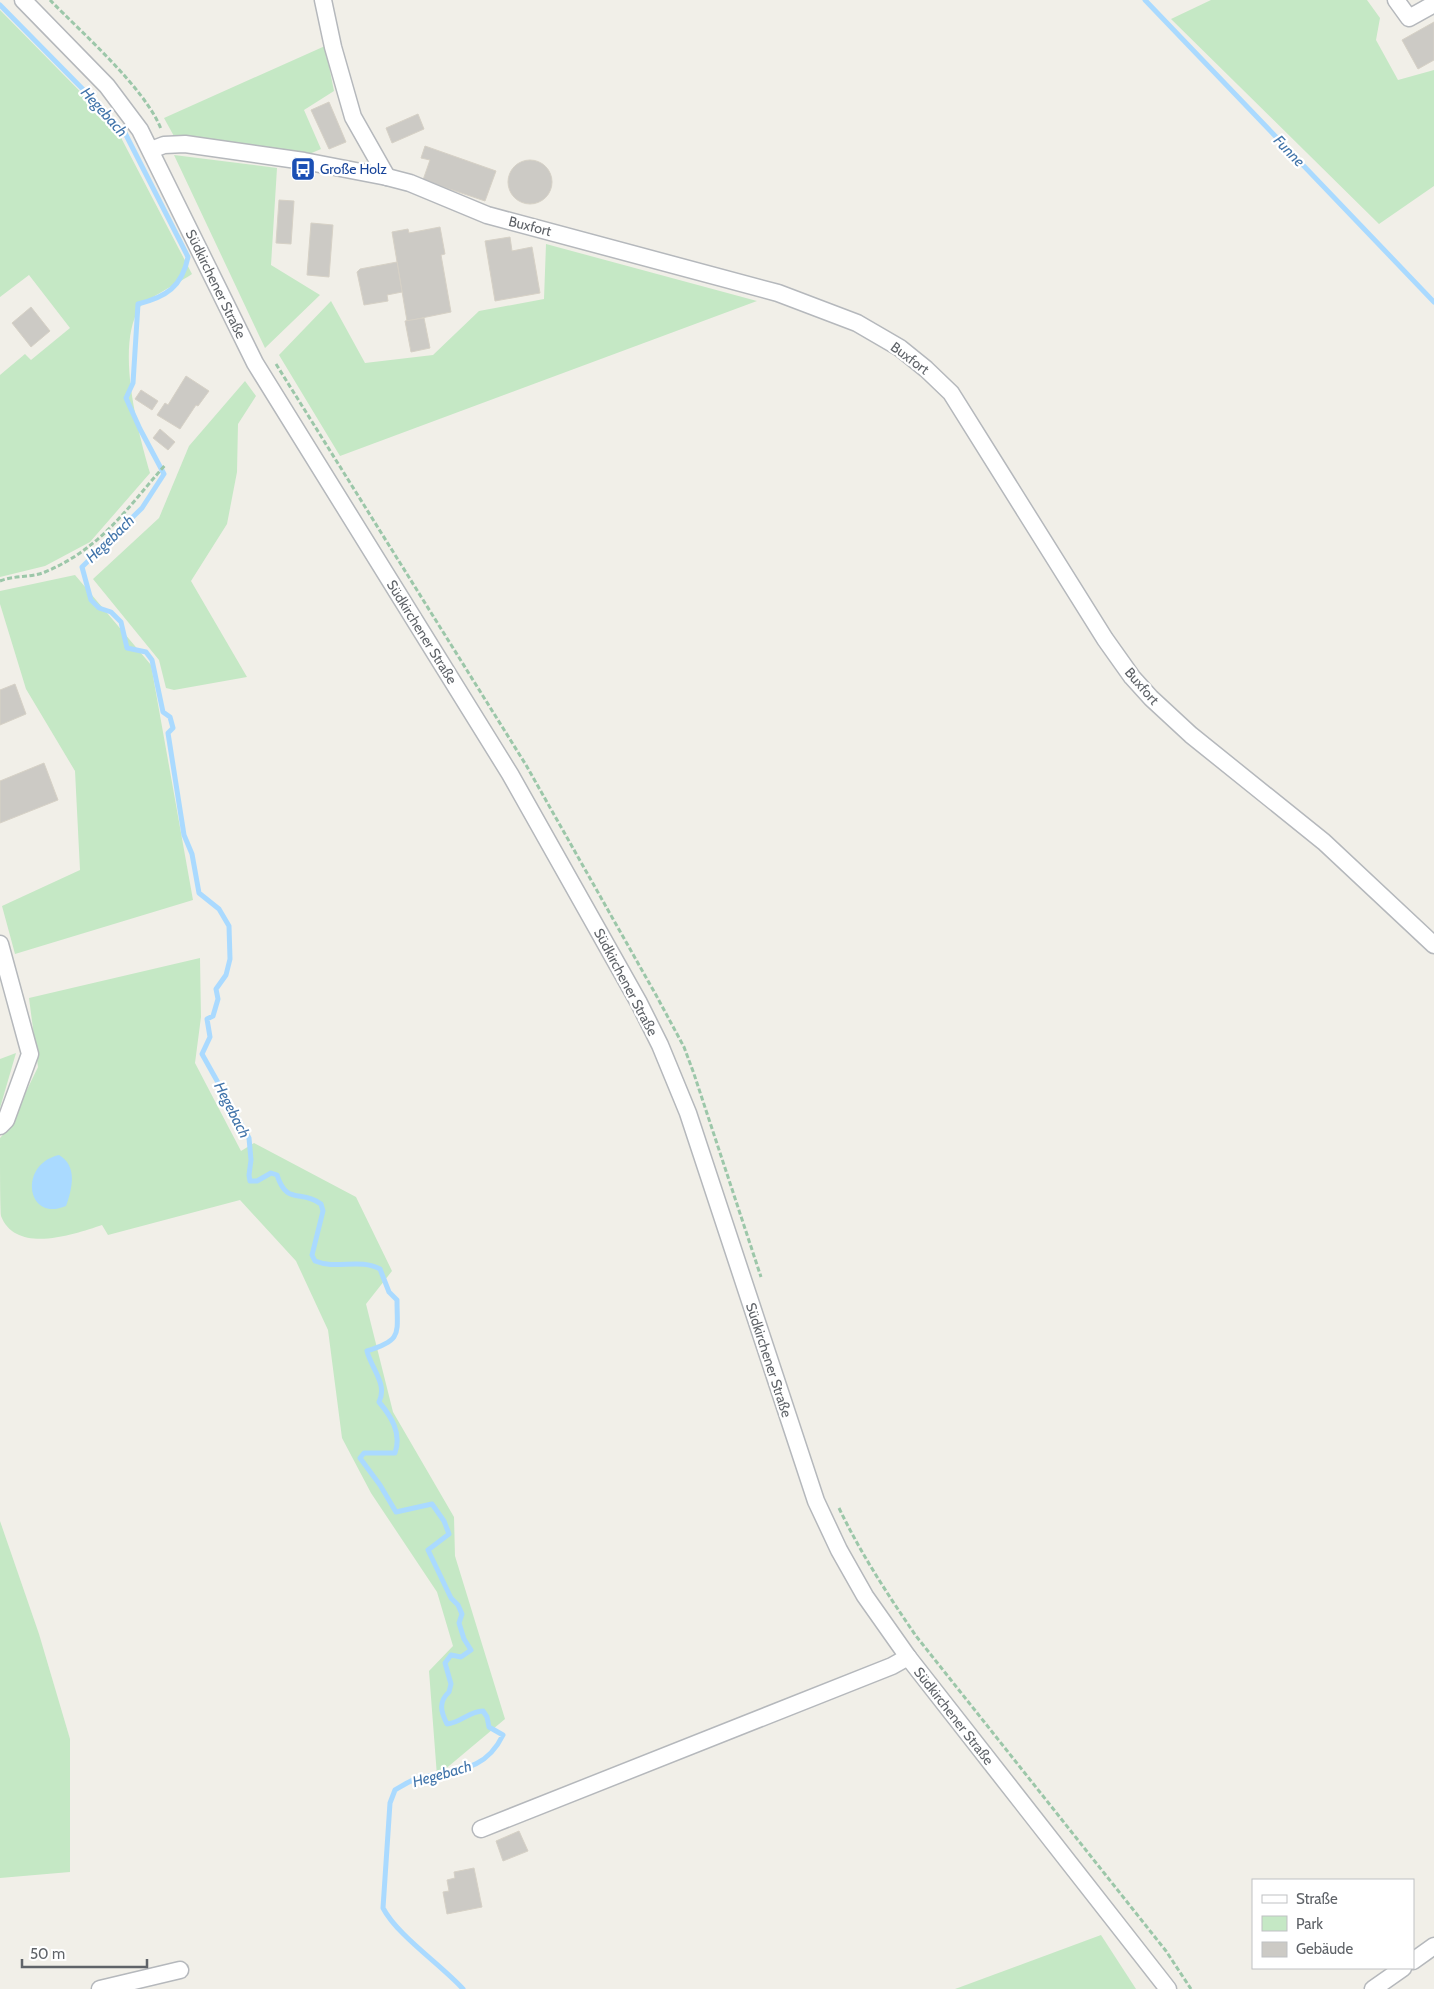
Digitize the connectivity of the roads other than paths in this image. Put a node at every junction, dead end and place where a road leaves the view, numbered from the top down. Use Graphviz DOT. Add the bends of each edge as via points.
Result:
graph roads {
  1 [pos="23,0"];
  2 [pos="323,0"];
  3 [pos="1396,0"];
  4 [pos="1434,4"];
  5 [pos="151,150"];
  6 [pos="387,177"];
  7 [pos="0,944"];
  8 [pos="1434,945"];
  9 [pos="0,1126"];
  10 [pos="908,1657"];
  11 [pos="481,1829"];
  12 [pos="1434,1946"];
  13 [pos="1414,1960"];
  14 [pos="1403,1969"];
  15 [pos="180,1970"];
  16 [pos="100,1989"];
  17 [pos="1168,1989"];
  18 [pos="1373,1989"];
  1 -- 5 [label="street, Südkirchener Straße" via="107,86 128,112"];
  2 -- 6 [label="street" via="353,117"];
  3 -- 4 [label="street" via="1409,18"];
  5 -- 6 [label="street, Buxfort" via="164,145 185,144"];
  5 -- 10 [label="street, Südkirchener Straße" via="255,363 510,774 660,1045 688,1114 816,1501 865,1596"];
  6 -- 8 [label="street, Buxfort" via="410,183 487,215 786,296 857,323 900,348 951,393 1106,639 1151,698 1191,735 1324,842"];
  7 -- 9 [label="street" via="30,1054 6,1120"];
  10 -- 11 [label="street"];
  10 -- 17 [label="street, Südkirchener Straße"];
  12 -- 13 [label="street"];
  14 -- 18 [label="street"];
  15 -- 16 [label="street"];
}
